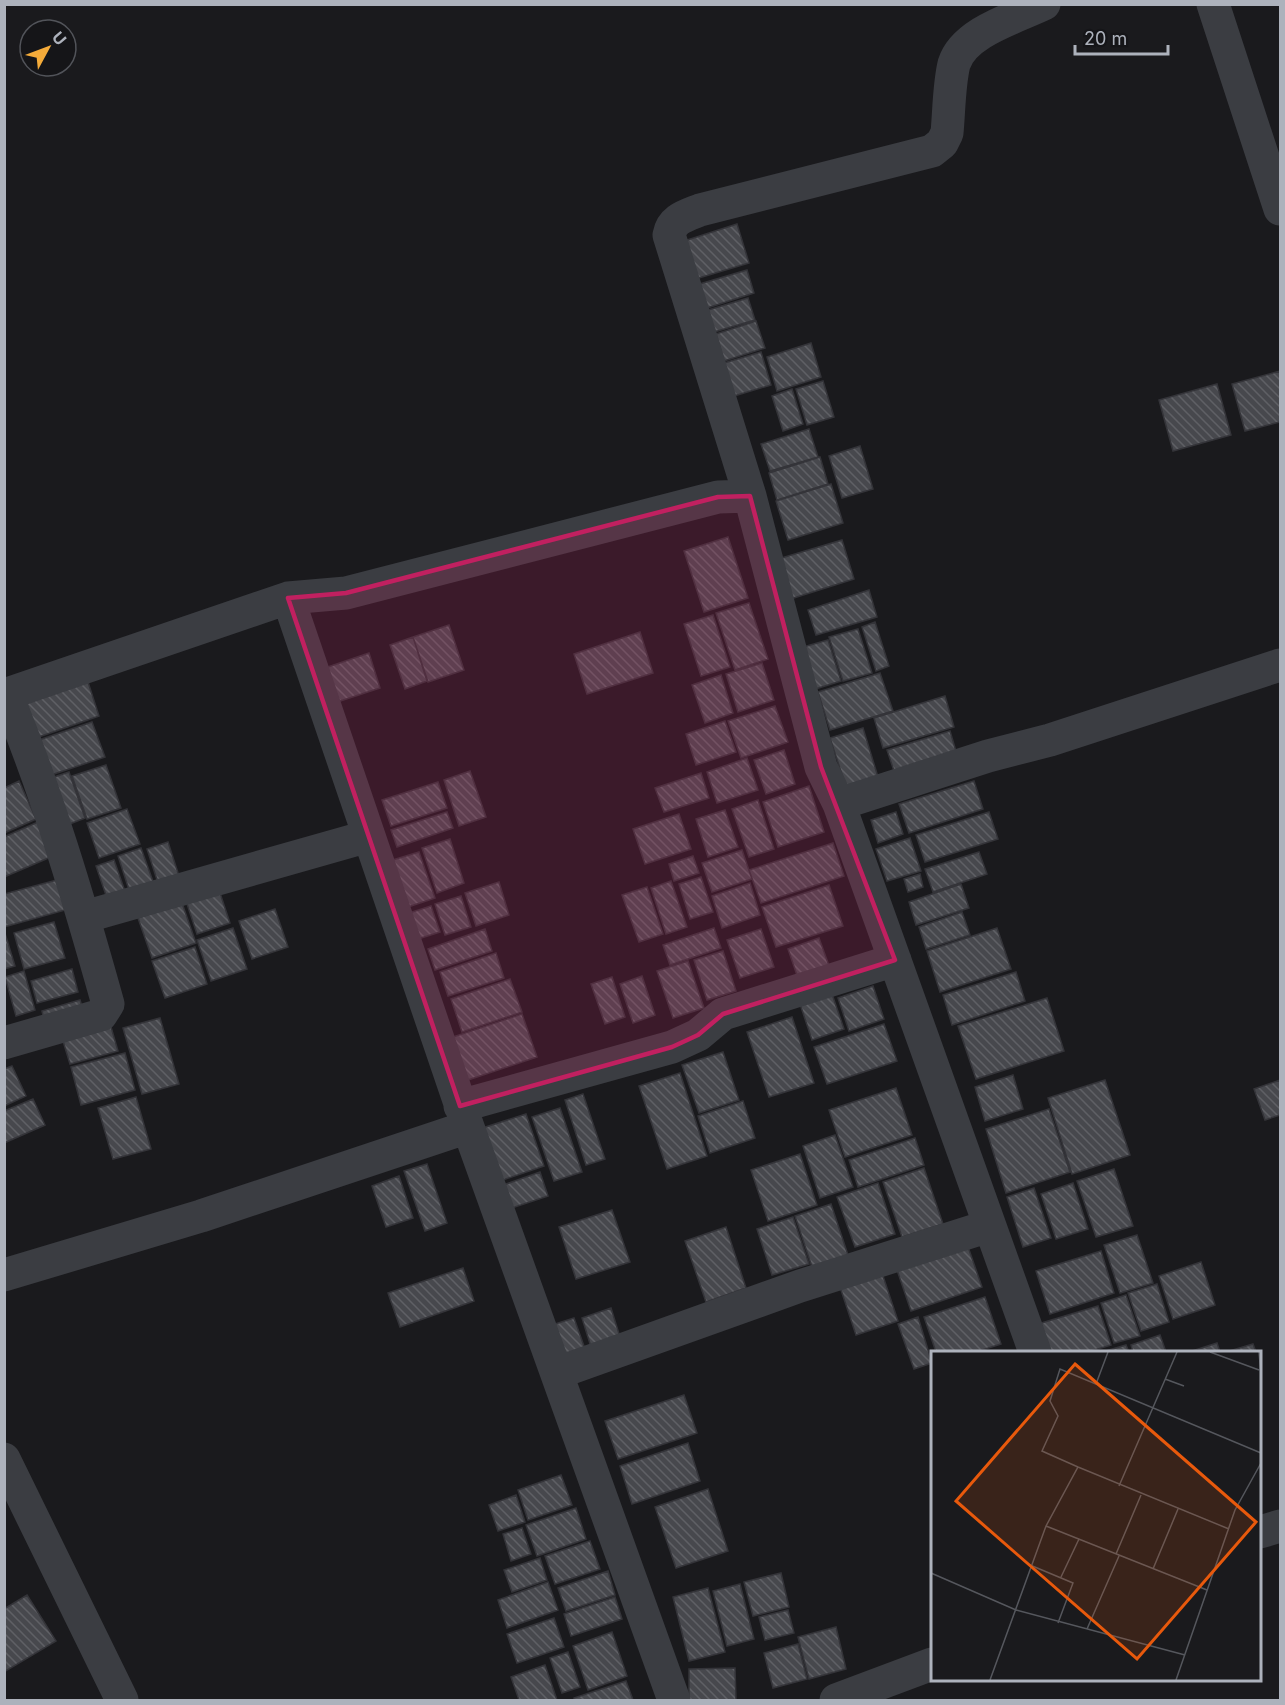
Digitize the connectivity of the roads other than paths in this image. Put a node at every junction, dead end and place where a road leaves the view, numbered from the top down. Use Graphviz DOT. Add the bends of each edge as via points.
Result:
graph roads {
  1 [pos="1044,4"];
  2 [pos="1214,4"];
  3 [pos="1280,209"];
  4 [pos="750,496"];
  5 [pos="288,598"];
  6 [pos="1281,665"];
  7 [pos="5,695"];
  8 [pos="839,804"];
  9 [pos="369,836"];
  10 [pos="84,917"];
  11 [pos="895,960"];
  12 [pos="4,1043"];
  13 [pos="464,1116"];
  14 [pos="989,1226"];
  15 [pos="4,1275"];
  16 [pos="1034,1351"];
  17 [pos="556,1373"];
  18 [pos="4,1460"];
  19 [pos="1281,1526"];
  20 [pos="1261,1532"];
  21 [pos="931,1665"];
  22 [pos="122,1701"];
  23 [pos="674,1701"];
  24 [pos="836,1701"];
  1 -- 4 [label="street" via="974,37 961,50 954,65 947,133 932,151 699,210 670,226 669,235"];
  2 -- 3 [label="street"];
  4 -- 5 [label="street" via="718,496 346,593"];
  4 -- 8 [label="street" via="821,767"];
  5 -- 7 [label="street"];
  5 -- 9 [label="street"];
  6 -- 8 [label="street"];
  7 -- 10 [label="street" via="26,742"];
  8 -- 11 [label="street"];
  9 -- 10 [label="street"];
  9 -- 13 [label="street"];
  10 -- 12 [label="street" via="108,1004 105,1010 101,1015"];
  11 -- 13 [label="street" via="723,1014 698,1035 672,1047"];
  11 -- 14 [label="street"];
  13 -- 15 [label="street" via="201,1216"];
  13 -- 17 [label="street"];
  14 -- 16 [label="street"];
  14 -- 17 [label="street" via="800,1286"];
  17 -- 23 [label="street"];
  18 -- 22 [label="street"];
  19 -- 20 [label="street"];
  21 -- 24 [label="street"];
}
